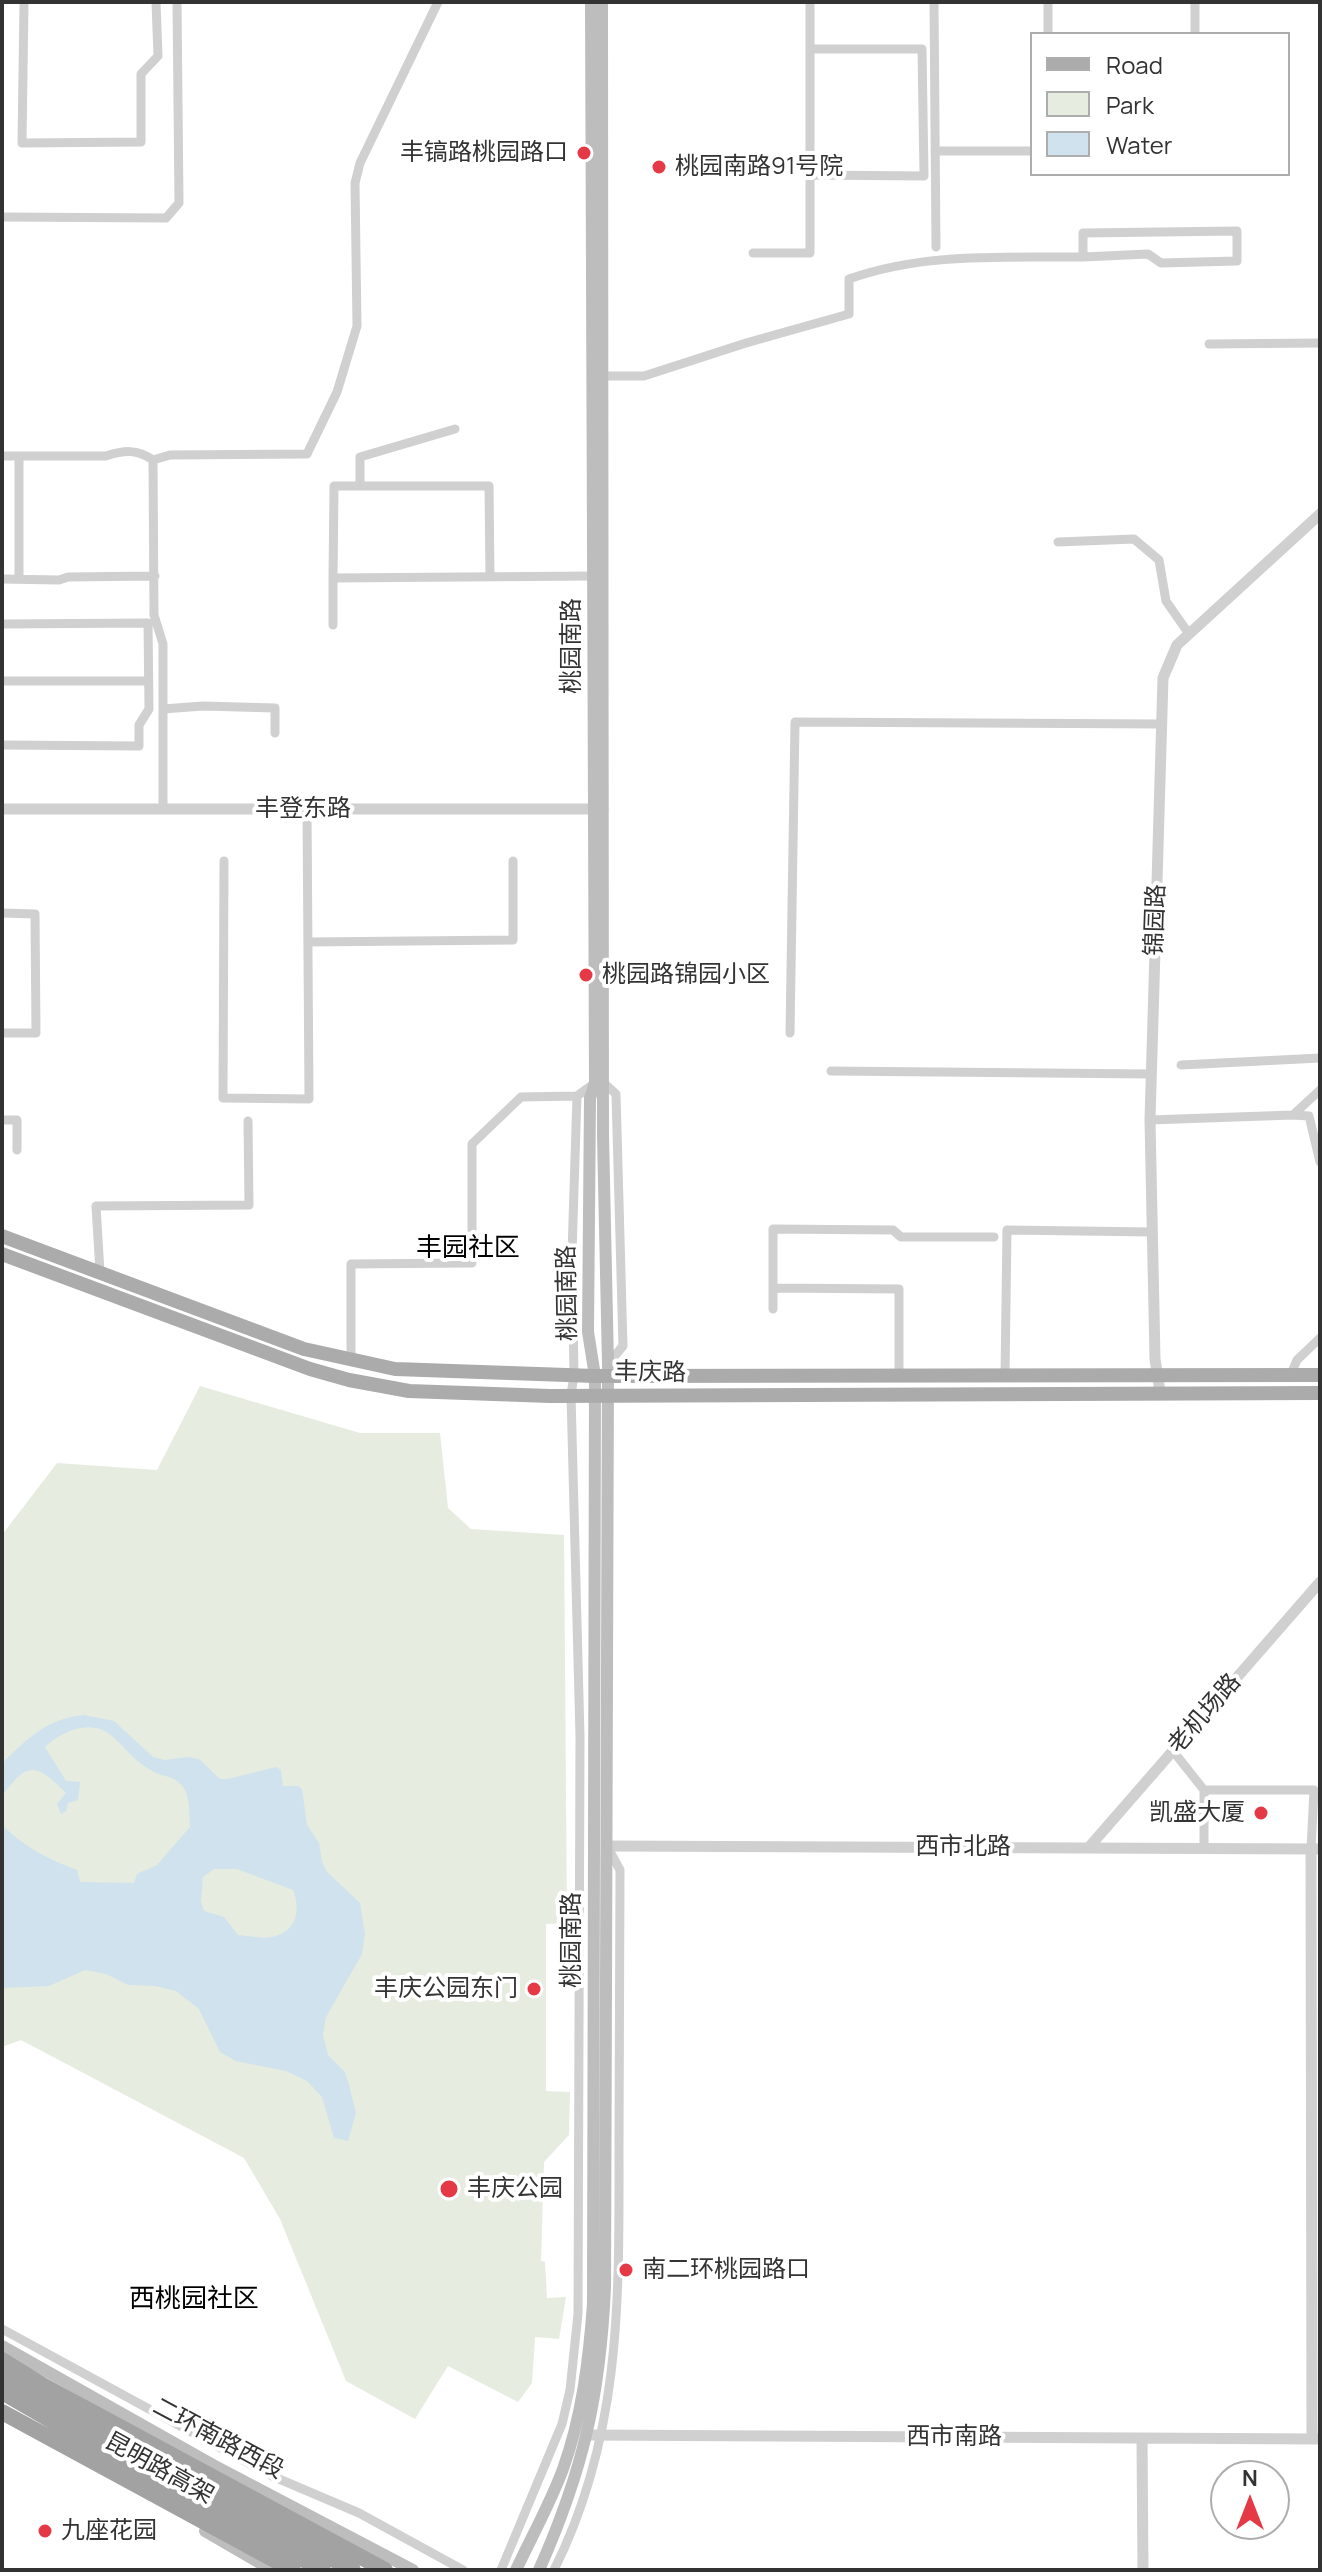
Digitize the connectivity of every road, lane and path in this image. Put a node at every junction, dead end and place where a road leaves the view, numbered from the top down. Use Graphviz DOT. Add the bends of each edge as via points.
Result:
graph roads {
  1 [pos="24,2"];
  2 [pos="156,2"];
  3 [pos="177,2"];
  4 [pos="438,2"];
  5 [pos="591,2"];
  6 [pos="602,2"];
  7 [pos="810,2"];
  8 [pos="934,2"];
  9 [pos="1048,2"];
  10 [pos="1195,2"];
  11 [pos="1048,32"];
  12 [pos="1195,32"];
  13 [pos="810,49"];
  14 [pos="935,151"];
  15 [pos="1030,151"];
  16 [pos="810,175"];
  17 [pos="2,217"];
  18 [pos="936,247"];
  19 [pos="753,253"];
  20 [pos="1083,257"];
  21 [pos="1320,343"];
  22 [pos="1209,344"];
  23 [pos="604,376"];
  24 [pos="455,429"];
  25 [pos="2,456"];
  26 [pos="19,456"];
  27 [pos="153,460"];
  28 [pos="360,486"];
  29 [pos="1320,514"];
  30 [pos="1058,542"];
  31 [pos="155,576"];
  32 [pos="593,576"];
  33 [pos="490,577"];
  34 [pos="333,578"];
  35 [pos="2,579"];
  36 [pos="19,579"];
  37 [pos="2,624"];
  38 [pos="333,625"];
  39 [pos="1189,634"];
  40 [pos="2,681"];
  41 [pos="148,681"];
  42 [pos="163,709"];
  43 [pos="1161,724"];
  44 [pos="275,733"];
  45 [pos="2,745"];
  46 [pos="163,808"];
  47 [pos="2,809"];
  48 [pos="599,809"];
  49 [pos="307,810"];
  50 [pos="224,861"];
  51 [pos="513,861"];
  52 [pos="2,913"];
  53 [pos="308,942"];
  54 [pos="2,1033"];
  55 [pos="790,1033"];
  56 [pos="1320,1058"];
  57 [pos="1181,1065"];
  58 [pos="831,1071"];
  59 [pos="1151,1074"];
  60 [pos="599,1083"];
  61 [pos="1320,1090"];
  62 [pos="577,1096"];
  63 [pos="1293,1115"];
  64 [pos="2,1120"];
  65 [pos="1150,1120"];
  66 [pos="248,1121"];
  67 [pos="17,1150"];
  68 [pos="1320,1162"];
  69 [pos="1152,1232"];
  70 [pos="2,1236"];
  71 [pos="994,1237"];
  72 [pos="2,1254"];
  73 [pos="100,1272"];
  74 [pos="773,1288"];
  75 [pos="773,1309"];
  76 [pos="1320,1338"];
  77 [pos="351,1361"];
  78 [pos="604,1372"];
  79 [pos="1291,1374"];
  80 [pos="574,1375"];
  81 [pos="1320,1375"];
  82 [pos="899,1376"];
  83 [pos="1005,1376"];
  84 [pos="1156,1376"];
  85 [pos="1160,1392"];
  86 [pos="1320,1393"];
  87 [pos="601,1394"];
  88 [pos="571,1395"];
  89 [pos="1320,1582"];
  90 [pos="1173,1751"];
  91 [pos="1204,1790"];
  92 [pos="607,1846"];
  93 [pos="1090,1846"];
  94 [pos="1204,1848"];
  95 [pos="1316,1849"];
  96 [pos="2,2329"];
  97 [pos="2,2346"];
  98 [pos="2,2360"];
  99 [pos="2,2374"];
  100 [pos="2,2392"];
  101 [pos="2,2412"];
  102 [pos="2,2420"];
  103 [pos="594,2435"];
  104 [pos="1142,2439"];
  105 [pos="1316,2439"];
  106 [pos="272,2570"];
  107 [pos="293,2570"];
  108 [pos="323,2570"];
  109 [pos="353,2570"];
  110 [pos="385,2570"];
  111 [pos="413,2570"];
  112 [pos="463,2570"];
  113 [pos="501,2570"];
  114 [pos="516,2570"];
  115 [pos="539,2570"];
  116 [pos="554,2570"];
  117 [pos="1143,2570"];
  1 -- 2 [label="street" via="22,143 141,142 141,74 158,56"];
  3 -- 17 [label="street" via="179,203 166,218"];
  4 -- 27 [label="street" via="360,163 355,183 357,326 337,392 307,454 170,455"];
  5 -- 32 [label="main road, 桃园南路"];
  6 -- 23 [label="main road, 桃园南路"];
  7 -- 13 [label="street"];
  8 -- 14 [label="street"];
  9 -- 11 [label="street"];
  10 -- 12 [label="street"];
  13 -- 16 [label="street"];
  13 -- 16 [label="street" via="922,49 924,176"];
  14 -- 15 [label="street"];
  14 -- 18 [label="street"];
  16 -- 19 [label="street" via="810,253"];
  20 -- 20 [label="street" via="1083,233 1237,231 1237,261 1161,263 1148,254"];
  20 -- 23 [label="street" via="926,259 881,268 849,279 849,314 644,376"];
  21 -- 22 [label="street"];
  23 -- 48 [label="main road, 桃园南路"];
  24 -- 28 [label="street" via="360,457"];
  25 -- 26 [label="street"];
  26 -- 27 [label="street" via="140,451"];
  26 -- 36 [label="street"];
  27 -- 31 [label="street"];
  28 -- 33 [label="street" via="489,486"];
  28 -- 34 [label="street" via="334,486"];
  29 -- 39 [label="street, 锦园路"];
  30 -- 39 [label="street" via="1134,539 1159,560 1166,601"];
  31 -- 36 [label="street"];
  31 -- 42 [label="street"];
  32 -- 33 [label="street"];
  32 -- 48 [label="main road, 桃园南路"];
  33 -- 34 [label="street"];
  34 -- 38 [label="street"];
  35 -- 36 [label="street"];
  37 -- 41 [label="street" via="148,623"];
  39 -- 43 [label="street, 锦园路" via="1177,645 1163,678"];
  40 -- 41 [label="street"];
  41 -- 45 [label="street" via="149,709 139,725 139,746"];
  42 -- 44 [label="street" via="275,708"];
  42 -- 46 [label="street"];
  43 -- 55 [label="street" via="795,722"];
  43 -- 59 [label="street, 锦园路"];
  46 -- 47 [label="street, 丰登东路"];
  46 -- 49 [label="street, 丰登东路"];
  48 -- 49 [label="street, 丰登东路"];
  48 -- 60 [label="main road, 桃园南路"];
  49 -- 53 [label="street"];
  50 -- 53 [label="street" via="223,1098 309,1099"];
  51 -- 53 [label="street" via="513,940"];
  52 -- 54 [label="street" via="35,914 36,1033"];
  56 -- 57 [label="street"];
  58 -- 59 [label="street"];
  59 -- 65 [label="street, 锦园路"];
  60 -- 62 [label="street"];
  60 -- 78 [label="main road, 桃园南路"];
  60 -- 78 [label="main road, 桃园南路" via="590,1098 588,1332"];
  61 -- 63 [label="street"];
  62 -- 77 [label="street" via="521,1097 472,1144 472,1263 351,1264"];
  62 -- 80 [label="street"];
  63 -- 65 [label="street"];
  63 -- 68 [label="street" via="1309,1116"];
  64 -- 67 [label="street" via="17,1120"];
  65 -- 69 [label="street, 锦园路"];
  66 -- 73 [label="street" via="249,1205 96,1206"];
  69 -- 83 [label="street" via="1007,1230"];
  69 -- 84 [label="street, 锦园路"];
  70 -- 73 [label="main road, 丰庆路"];
  71 -- 74 [label="street" via="773,1229"];
  72 -- 88 [label="main road, 丰庆路" via="349,1380 409,1391"];
  73 -- 77 [label="main road, 丰庆路" via="304,1349"];
  74 -- 75 [label="street"];
  74 -- 82 [label="street" via="899,1289"];
  76 -- 79 [label="street" via="1297,1360"];
  77 -- 80 [label="main road, 丰庆路" via="411,1370"];
  78 -- 80 [label="main road, 丰庆路"];
  78 -- 82 [label="main road, 丰庆路"];
  78 -- 87 [label="main road, 桃园南路"];
  79 -- 81 [label="main road, 丰庆路"];
  79 -- 84 [label="main road, 丰庆路"];
  80 -- 88 [label="street"];
  82 -- 83 [label="main road, 丰庆路"];
  83 -- 84 [label="main road, 丰庆路"];
  84 -- 85 [label="street, 锦园路"];
  85 -- 86 [label="main road, 丰庆路"];
  85 -- 87 [label="main road, 丰庆路"];
  87 -- 88 [label="main road, 丰庆路"];
  87 -- 92 [label="main road, 桃园南路"];
  87 -- 114 [label="main road, 桃园南路" via="593,2304 575,2429"];
  88 -- 113 [label="street" via="580,1736 578,2314 562,2424"];
  89 -- 90 [label="street, 老机场路"];
  90 -- 91 [label="street"];
  90 -- 93 [label="street, 老机场路"];
  91 -- 94 [label="street"];
  91 -- 95 [label="street" via="1314,1790"];
  92 -- 93 [label="street, 西市北路"];
  92 -- 103 [label="main road, 桃园南路" via="605,2288"];
  93 -- 94 [label="street, 西市北路"];
  94 -- 95 [label="street, 西市北路"];
  95 -- 105 [label="street"];
  96 -- 112 [label="street" via="272,2476 359,2513"];
  97 -- 111 [label="main road, 二环南路西段"];
  98 -- 110 [label="highway, 昆明路高架"];
  99 -- 109 [label="highway, 二环南路西段"];
  100 -- 108 [label="highway"];
  101 -- 107 [label="highway, 昆明路高架"];
  102 -- 106 [label="main road"];
  103 -- 104 [label="street, 西市南路"];
  103 -- 115 [label="main road, 桃园南路"];
  103 -- 116 [label="street" via="579,2516"];
  104 -- 105 [label="street, 西市南路"];
  104 -- 117 [label="street"];
}
